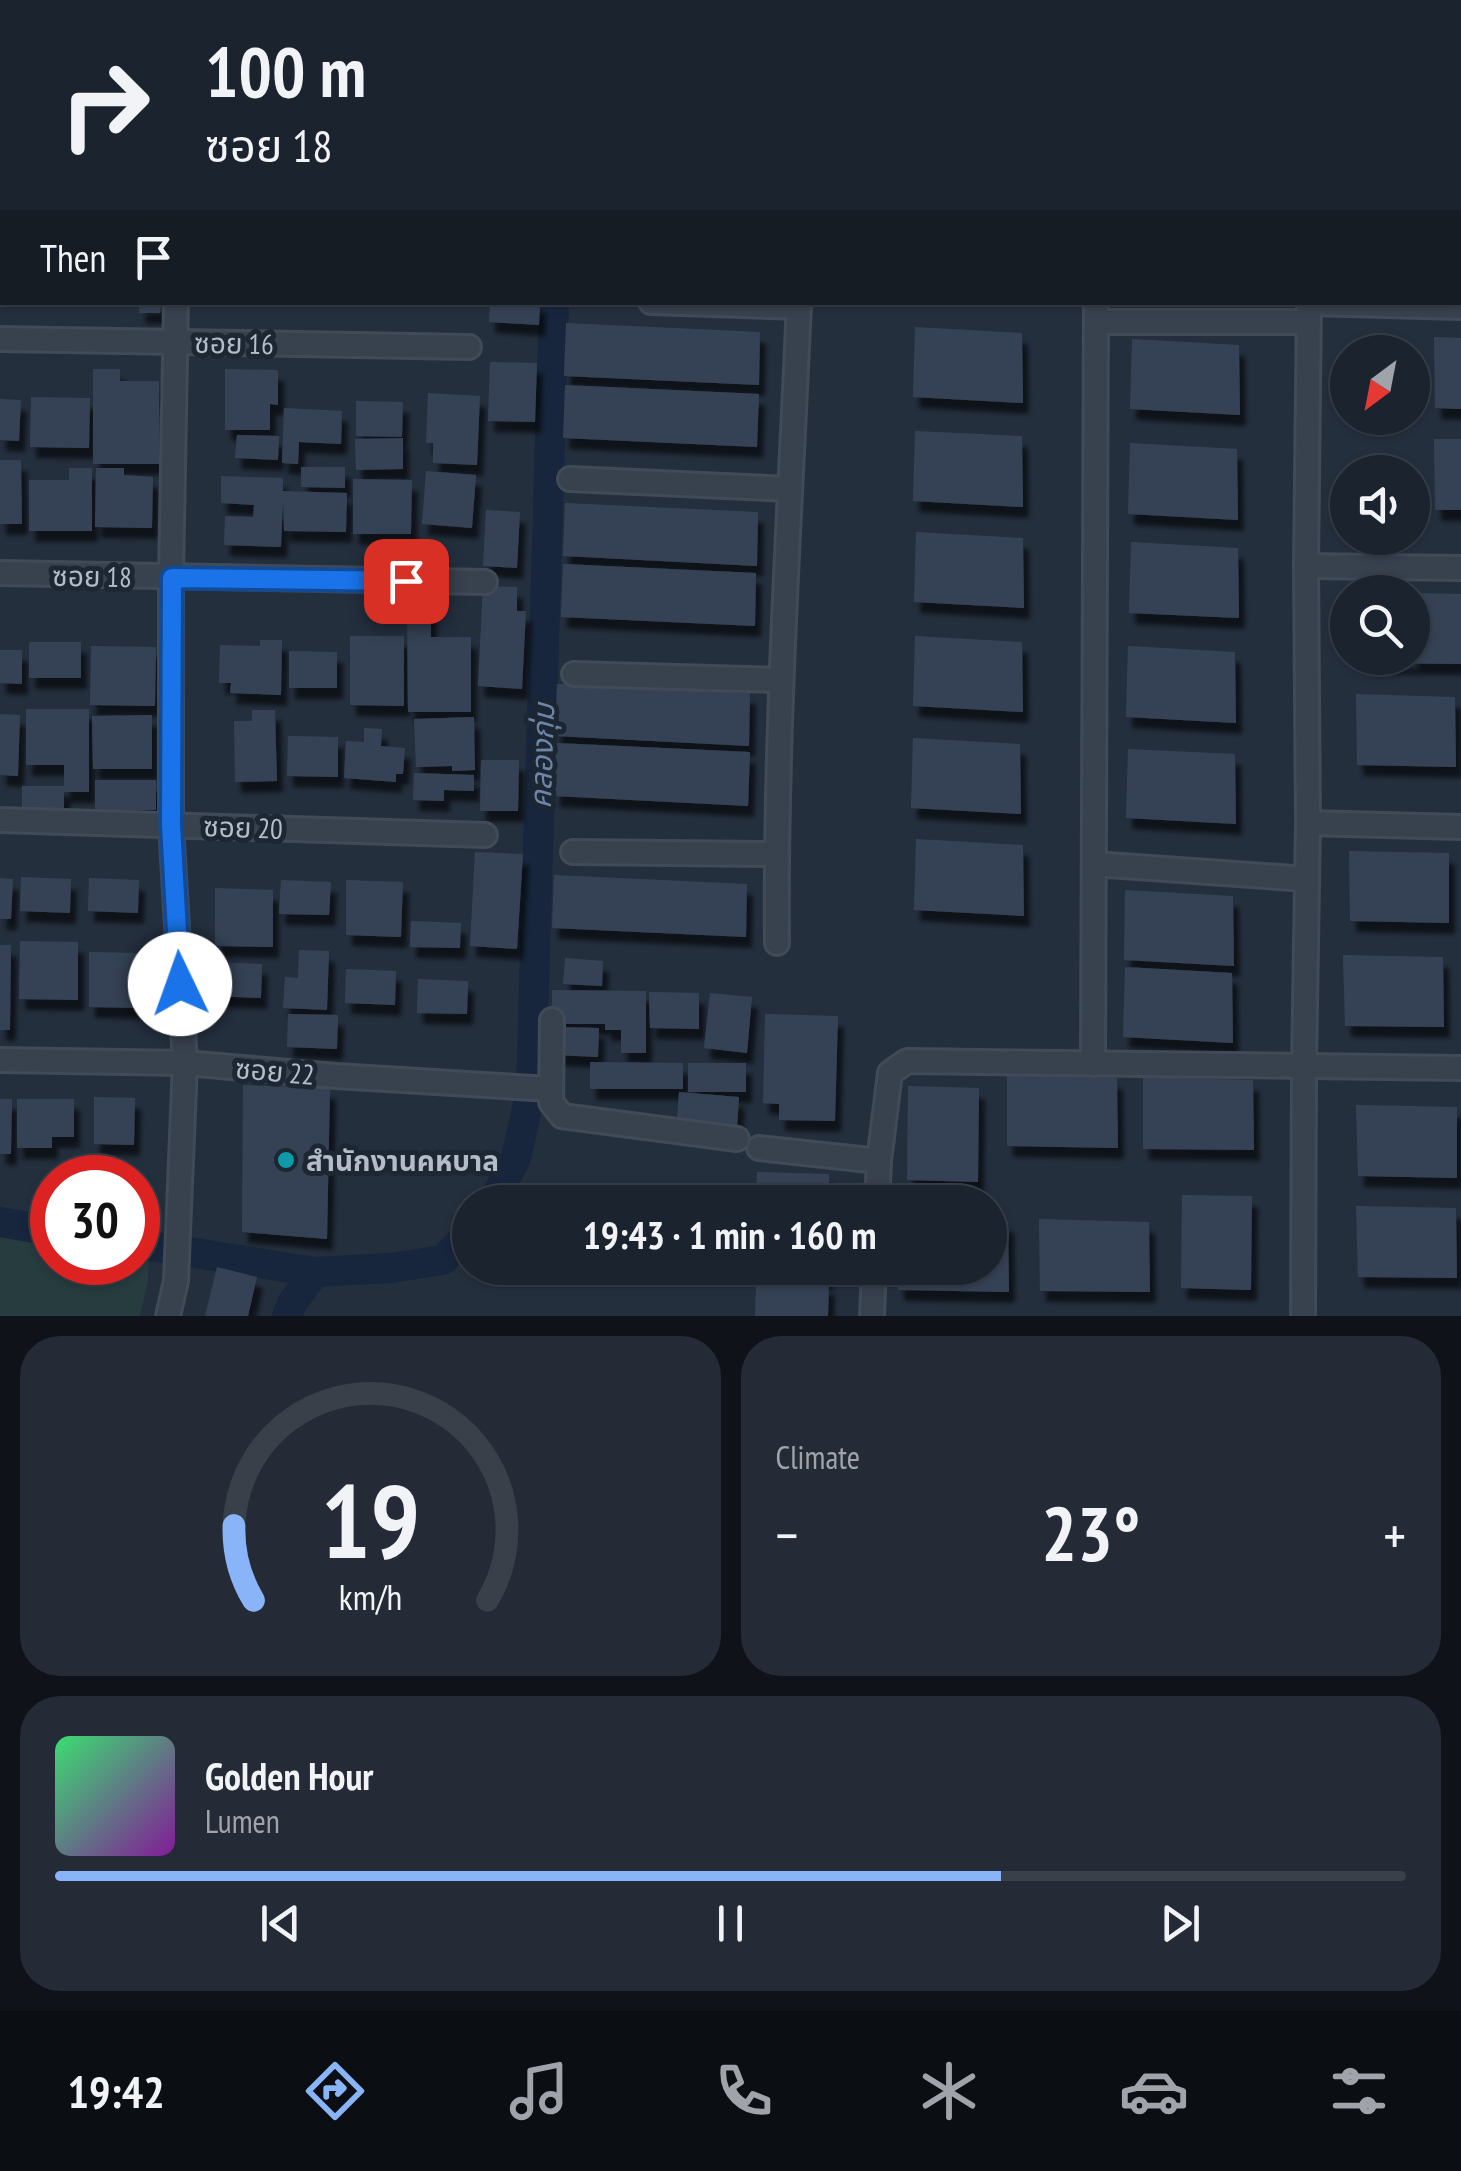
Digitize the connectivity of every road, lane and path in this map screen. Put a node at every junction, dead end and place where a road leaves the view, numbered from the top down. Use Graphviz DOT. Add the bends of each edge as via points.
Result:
graph roads {
  1 [pos="176,305"];
  2 [pos="799,305"];
  3 [pos="1461,308"];
  4 [pos="1308,309"];
  5 [pos="1096,312"];
  6 [pos="0,338"];
  7 [pos="176,342"];
  8 [pos="469,347"];
  9 [pos="570,479"];
  10 [pos="790,490"];
  11 [pos="1306,566"];
  12 [pos="1461,568"];
  13 [pos="0,573"];
  14 [pos="172,578"];
  15 [pos="484,582"];
  16 [pos="574,674"];
  17 [pos="781,680"];
  18 [pos="0,820"];
  19 [pos="1308,823"];
  20 [pos="171,825"];
  21 [pos="1461,827"];
  22 [pos="485,835"];
  23 [pos="573,852"];
  24 [pos="776,854"];
  25 [pos="1094,864"];
  26 [pos="1307,880"];
  27 [pos="777,943"];
  28 [pos="552,1020"];
  29 [pos="0,1060"];
  30 [pos="185,1063"];
  31 [pos="1094,1064"];
  32 [pos="1304,1067"];
  33 [pos="1461,1068"];
  34 [pos="538,1089"];
  35 [pos="878,1161"];
  36 [pos="877,1185"];
  37 [pos="873,1285"];
  38 [pos="168,1316"];
  39 [pos="872,1316"];
  40 [pos="1302,1316"];
  1 -- 7 [label="street"];
  2 -- 10 [label="street"];
  3 -- 4 [label="street"];
  4 -- 5 [label="street"];
  4 -- 11 [label="street"];
  5 -- 25 [label="street"];
  6 -- 7 [label="street, ซอย 16"];
  7 -- 8 [label="street, ซอย 16"];
  7 -- 14 [label="street"];
  9 -- 10 [label="street"];
  10 -- 17 [label="street"];
  11 -- 12 [label="street"];
  11 -- 19 [label="street"];
  13 -- 14 [label="street, ซอย 18"];
  14 -- 15 [label="street, ซอย 18"];
  14 -- 20 [label="street"];
  16 -- 17 [label="street"];
  17 -- 24 [label="street"];
  18 -- 20 [label="street, ซอย 20"];
  19 -- 21 [label="street"];
  19 -- 26 [label="street"];
  20 -- 22 [label="street, ซอย 20"];
  20 -- 30 [label="street"];
  23 -- 24 [label="street"];
  24 -- 27 [label="street"];
  25 -- 26 [label="street"];
  25 -- 31 [label="street"];
  26 -- 32 [label="street"];
  28 -- 34 [label="street"];
  29 -- 30 [label="street, ซอย 22"];
  30 -- 34 [label="street, ซอย 22"];
  30 -- 38 [label="street" via="176,1280"];
  31 -- 32 [label="street"];
  31 -- 35 [label="street" via="907,1060 890,1074"];
  32 -- 33 [label="street"];
  32 -- 40 [label="street"];
  34 -- 35 [label="street" via="562,1116"];
  35 -- 36 [label="street"];
  37 -- 39 [label="street"];
}
